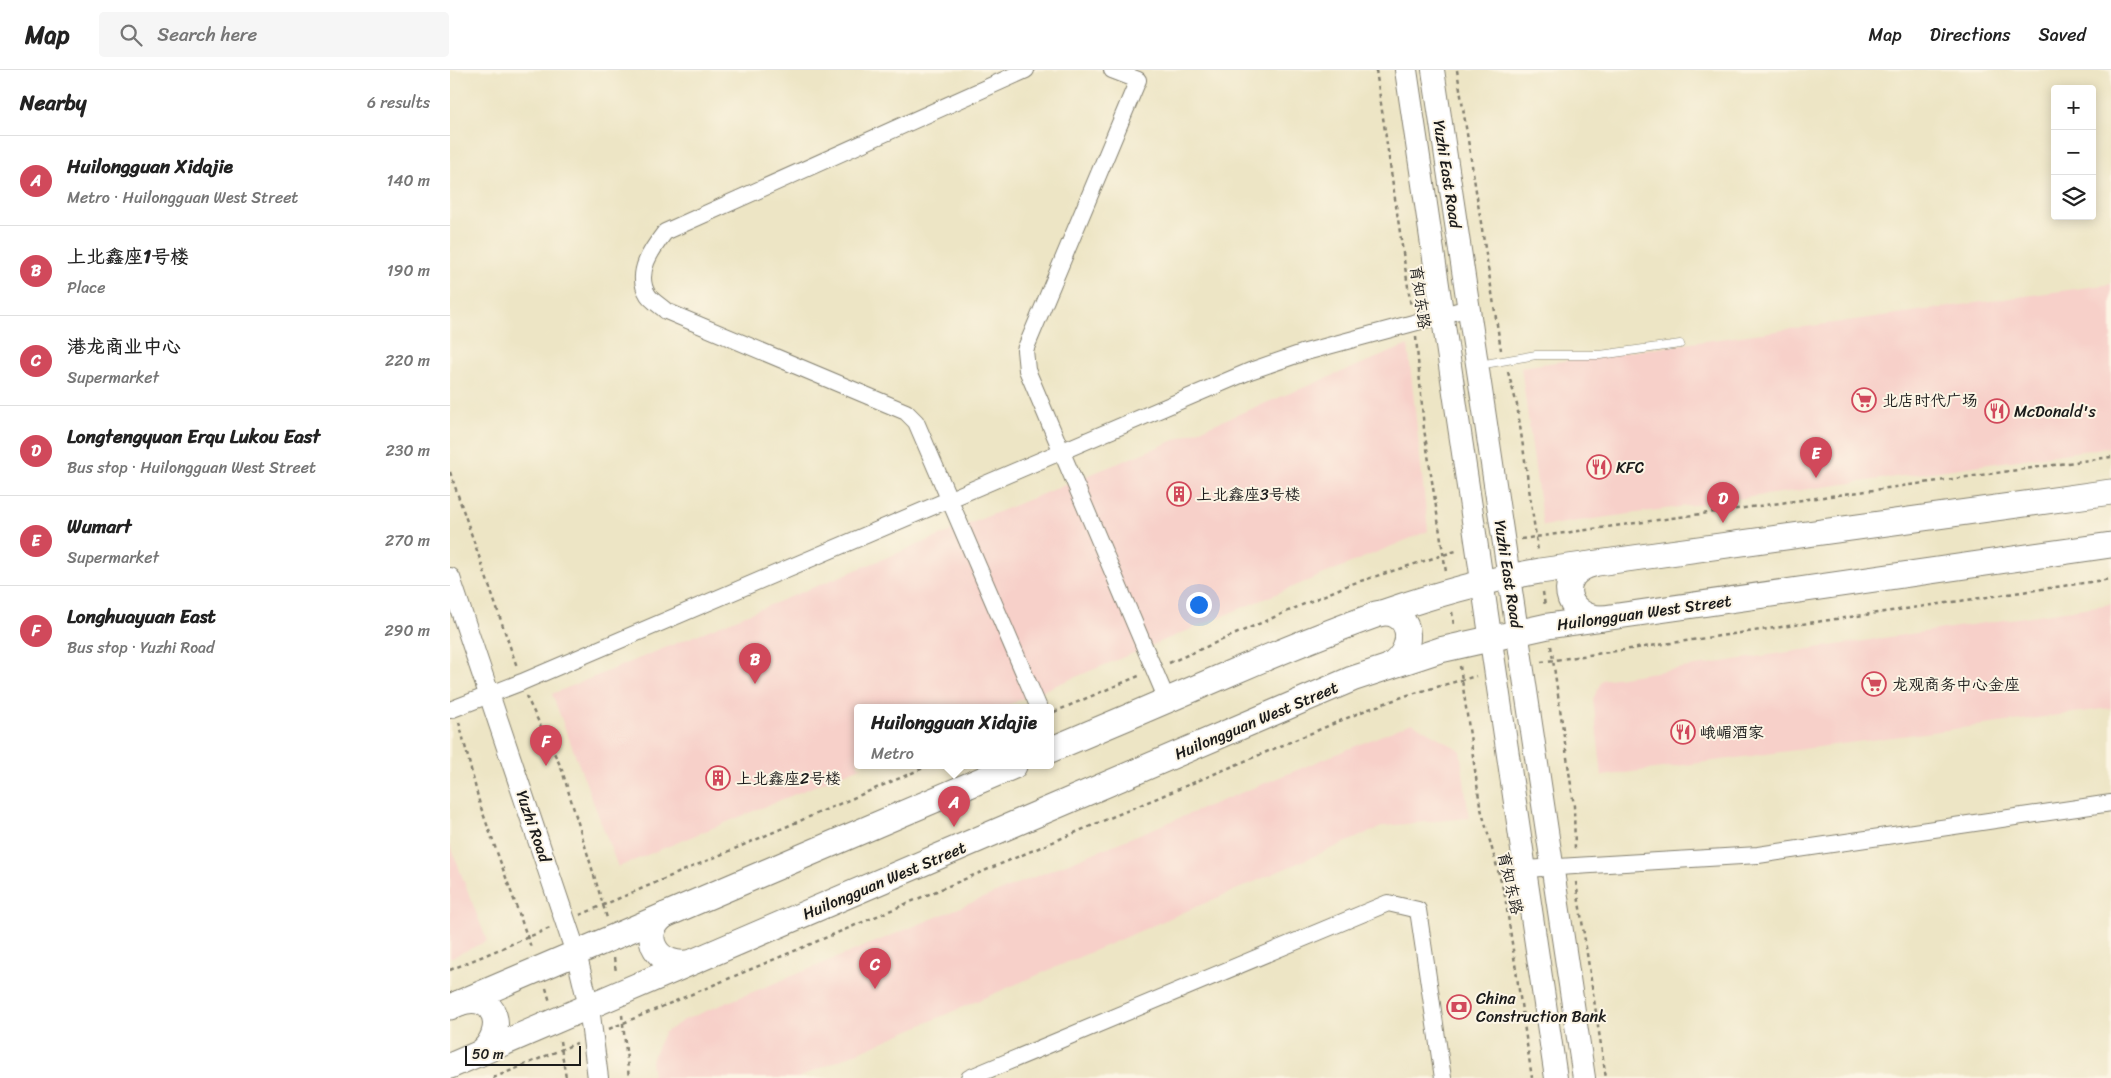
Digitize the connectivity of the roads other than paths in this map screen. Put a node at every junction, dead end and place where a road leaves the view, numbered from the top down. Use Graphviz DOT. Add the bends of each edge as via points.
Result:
graph roads {
  1 [pos="1026,70"];
  2 [pos="1112,70"];
  3 [pos="1406,70"];
  4 [pos="1433,70"];
  5 [pos="1468,308"];
  6 [pos="1443,315"];
  7 [pos="1680,344"];
  8 [pos="1477,365"];
  9 [pos="1062,452"];
  10 [pos="2111,492"];
  11 [pos="950,500"];
  12 [pos="2111,545"];
  13 [pos="1593,564"];
  14 [pos="1509,577"];
  15 [pos="450,578"];
  16 [pos="1482,582"];
  17 [pos="1376,614"];
  18 [pos="1602,618"];
  19 [pos="1517,631"];
  20 [pos="1491,637"];
  21 [pos="1390,666"];
  22 [pos="489,695"];
  23 [pos="1167,700"];
  24 [pos="1037,704"];
  25 [pos="453,709"];
  26 [pos="1054,743"];
  27 [pos="1007,769"];
  28 [pos="2111,803"];
  29 [pos="1553,867"];
  30 [pos="1525,869"];
  31 [pos="665,915"];
  32 [pos="576,953"];
  33 [pos="692,962"];
  34 [pos="454,1005"];
  35 [pos="589,1006"];
  36 [pos="479,1054"];
  37 [pos="450,1066"];
  38 [pos="598,1078"];
  39 [pos="969,1078"];
  40 [pos="1443,1078"];
  41 [pos="1556,1078"];
  42 [pos="1584,1078"];
  1 -- 11 [label="street" via="665,232 647,256 643,281 648,296 666,311 906,412 916,422"];
  2 -- 9 [label="street" via="1138,80 1025,350 1027,370"];
  3 -- 6 [label="main road, Yuzhi East Road"];
  4 -- 5 [label="main road, Yuzhi East Road"];
  5 -- 6 [label="street"];
  5 -- 8 [label="main road, Yuzhi East Road"];
  6 -- 9 [label="street" via="1275,362"];
  6 -- 16 [label="main road, Yuzhi East Road"];
  7 -- 8 [label="lane" via="1600,355 1536,355"];
  8 -- 14 [label="main road, Yuzhi East Road"];
  9 -- 11 [label="street"];
  9 -- 23 [label="street"];
  10 -- 13 [label="main road"];
  11 -- 22 [label="street"];
  11 -- 24 [label="street"];
  12 -- 18 [label="main road, Huilongguan West Street"];
  13 -- 14 [label="main road"];
  13 -- 18 [label="main road" via="1574,575 1568,596 1578,611 1589,617"];
  14 -- 16 [label="main road"];
  14 -- 19 [label="main road, Yuzhi East Road"];
  15 -- 22 [label="street, Yuzhi Road"];
  16 -- 17 [label="main road"];
  16 -- 20 [label="main road, Yuzhi East Road"];
  17 -- 21 [label="main road" via="1396,616 1409,634 1405,652"];
  17 -- 23 [label="main road"];
  18 -- 19 [label="main road, Huilongguan West Street"];
  19 -- 20 [label="main road, Huilongguan West Street"];
  19 -- 29 [label="main road, Yuzhi East Road"];
  20 -- 21 [label="main road, Huilongguan West Street"];
  20 -- 30 [label="main road, Yuzhi East Road"];
  21 -- 33 [label="main road, Huilongguan West Street" via="1352,679"];
  22 -- 25 [label="street"];
  22 -- 32 [label="street, Yuzhi Road"];
  23 -- 26 [label="main road"];
  27 -- 31 [label="main road"];
  28 -- 29 [label="street" via="1758,855"];
  29 -- 30 [label="street"];
  29 -- 42 [label="main road, Yuzhi East Road"];
  30 -- 41 [label="main road, Yuzhi East Road"];
  31 -- 32 [label="main road"];
  31 -- 33 [label="main road" via="654,931 656,952 672,962"];
  32 -- 34 [label="main road"];
  32 -- 35 [label="street, Yuzhi Road"];
  33 -- 35 [label="main road, Huilongguan West Street"];
  34 -- 36 [label="main road" via="469,1000 479,1002 495,1017 497,1028 493,1040"];
  35 -- 36 [label="main road, Huilongguan West Street"];
  35 -- 38 [label="street, Yuzhi Road"];
  36 -- 37 [label="main road, Huilongguan West Street"];
  39 -- 40 [label="street" via="1388,903 1418,910"];
}
